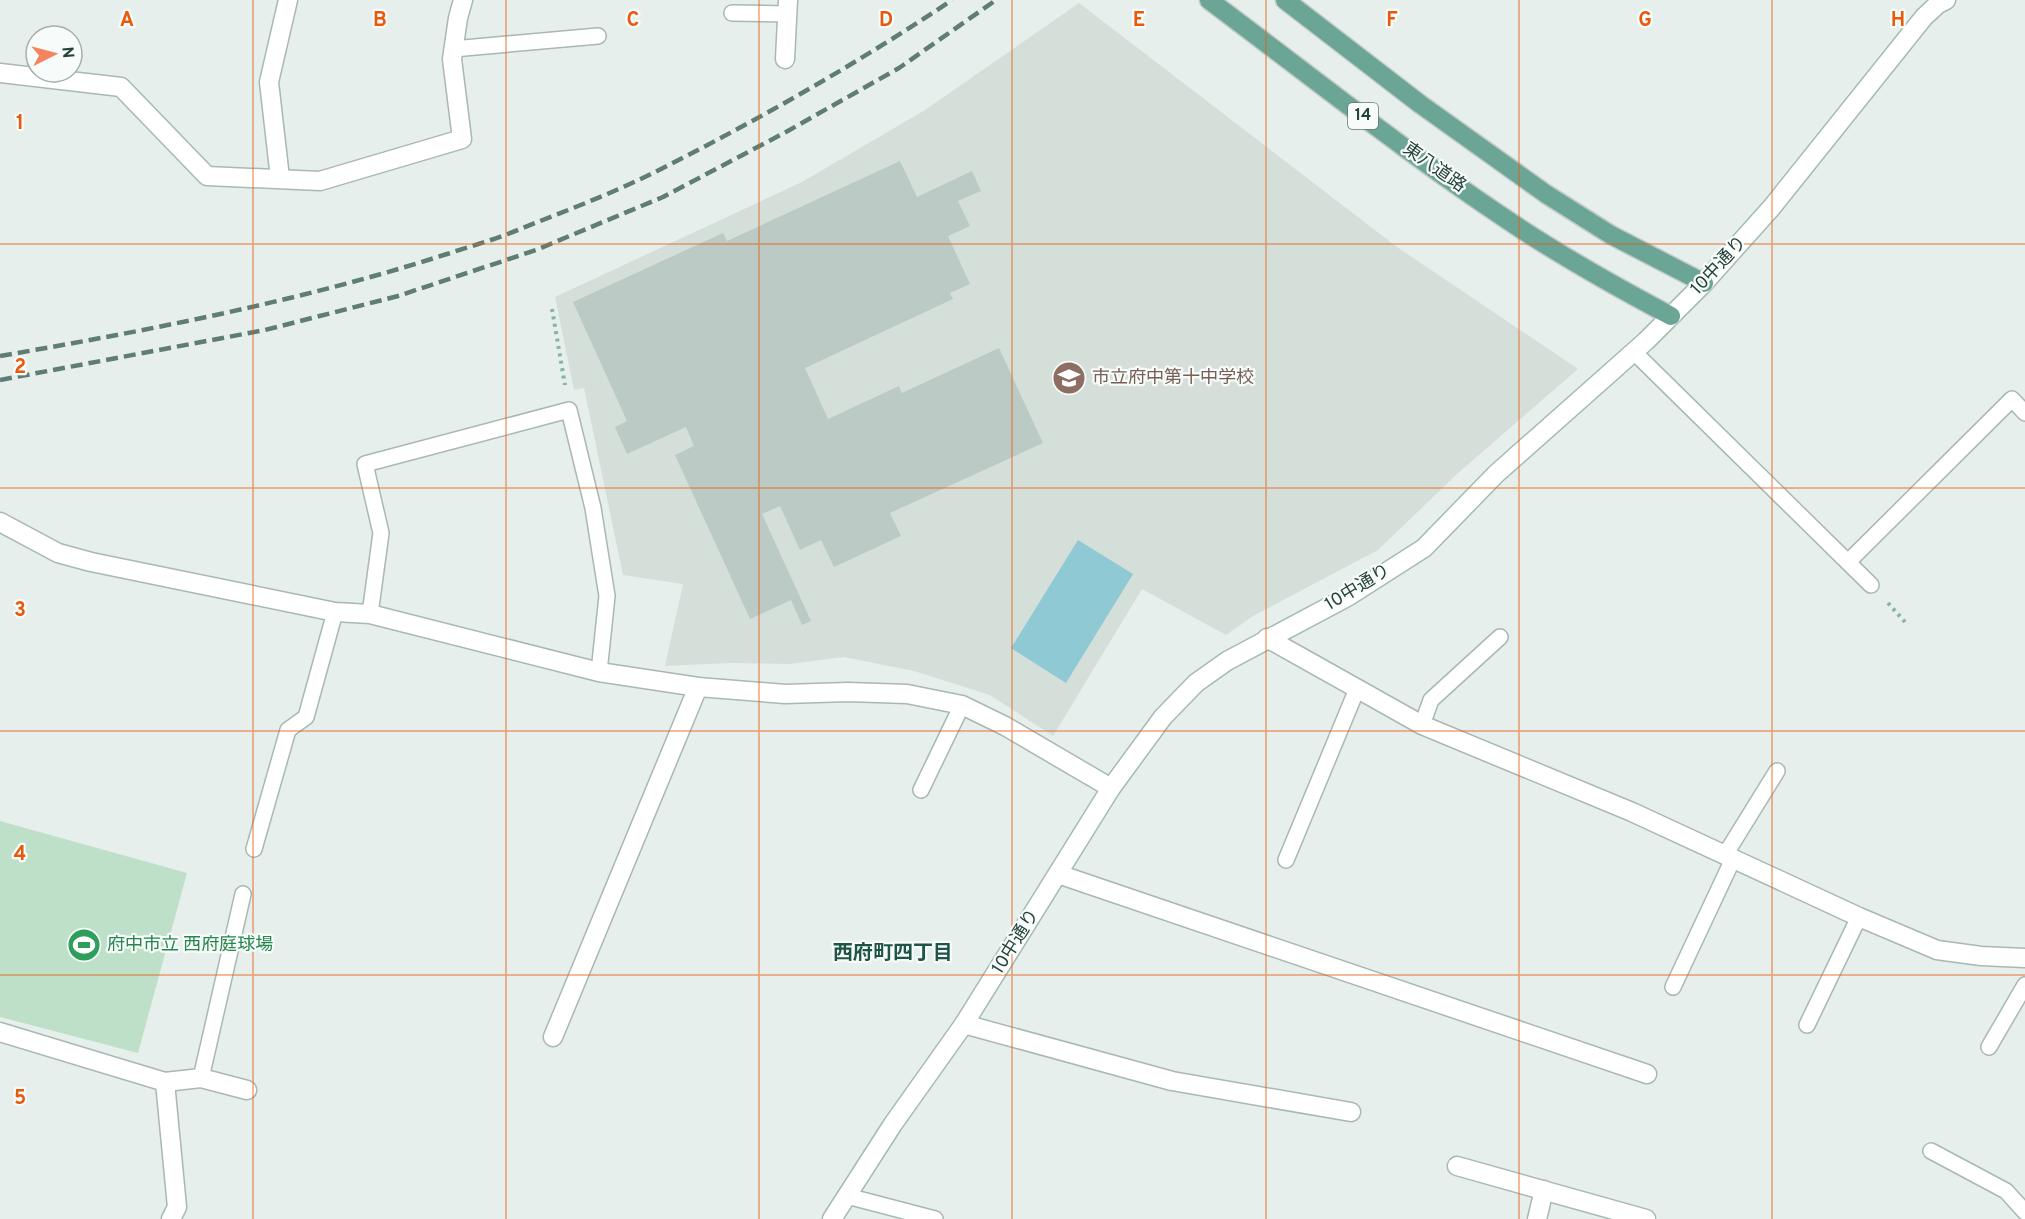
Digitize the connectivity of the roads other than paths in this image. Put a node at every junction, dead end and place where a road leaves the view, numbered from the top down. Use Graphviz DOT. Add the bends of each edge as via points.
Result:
graph roads {
  1 [pos="288,0"];
  2 [pos="463,0"];
  3 [pos="1209,0"];
  4 [pos="1285,0"];
  5 [pos="1946,0"];
  6 [pos="787,7"];
  7 [pos="732,13"];
  8 [pos="598,36"];
  9 [pos="453,49"];
  10 [pos="785,59"];
  11 [pos="0,73"];
  12 [pos="280,178"];
  13 [pos="1704,283"];
  14 [pos="1671,316"];
  15 [pos="1634,352"];
  16 [pos="2025,413"];
  17 [pos="0,522"];
  18 [pos="1848,562"];
  19 [pos="1871,585"];
  20 [pos="335,612"];
  21 [pos="370,614"];
  22 [pos="1500,637"];
  23 [pos="1267,638"];
  24 [pos="599,672"];
  25 [pos="698,687"];
  26 [pos="1357,689"];
  27 [pos="962,705"];
  28 [pos="1422,725"];
  29 [pos="1777,771"];
  30 [pos="1111,788"];
  31 [pos="921,790"];
  32 [pos="254,849"];
  33 [pos="1729,857"];
  34 [pos="1286,860"];
  35 [pos="1058,874"];
  36 [pos="243,894"];
  37 [pos="1859,918"];
  38 [pos="2025,958"];
  39 [pos="2025,985"];
  40 [pos="1673,987"];
  41 [pos="964,1024"];
  42 [pos="1807,1025"];
  43 [pos="0,1032"];
  44 [pos="553,1037"];
  45 [pos="1989,1047"];
  46 [pos="1647,1074"];
  47 [pos="201,1078"];
  48 [pos="165,1082"];
  49 [pos="248,1090"];
  50 [pos="1351,1112"];
  51 [pos="1931,1151"];
  52 [pos="1457,1166"];
  53 [pos="1544,1190"];
  54 [pos="847,1196"];
  55 [pos="2025,1212"];
  56 [pos="171,1219"];
  57 [pos="832,1219"];
  58 [pos="935,1219"];
  59 [pos="1538,1219"];
  60 [pos="1646,1219"];
  1 -- 12 [label="street" via="269,82"];
  2 -- 9 [label="street"];
  3 -- 14 [label="main road, 東八道路 / 14" via="1520,229"];
  4 -- 13 [label="main road, 14" via="1546,194 1611,235"];
  5 -- 13 [label="street, 10中通り" via="1924,18 1772,207"];
  6 -- 7 [label="lane"];
  6 -- 10 [label="street"];
  8 -- 9 [label="lane"];
  9 -- 12 [label="street" via="462,139 320,182"];
  11 -- 12 [label="street" via="121,87 207,176"];
  13 -- 14 [label="street, 10中通り"];
  14 -- 15 [label="street, 10中通り"];
  15 -- 18 [label="lane"];
  15 -- 23 [label="street, 10中通り" via="1496,474 1424,548 1348,596"];
  16 -- 18 [label="lane" via="2012,399"];
  17 -- 20 [label="street" via="58,553 91,562"];
  18 -- 19 [label="lane"];
  20 -- 21 [label="street"];
  20 -- 32 [label="lane" via="306,717 288,730"];
  21 -- 24 [label="street"];
  21 -- 24 [label="lane" via="381,533 365,464 569,410 593,508 607,597"];
  22 -- 28 [label="lane" via="1431,700"];
  23 -- 26 [label="street"];
  23 -- 30 [label="street, 10中通り" via="1196,683 1163,717"];
  24 -- 25 [label="street"];
  25 -- 27 [label="street" via="785,694 907,694"];
  25 -- 44 [label="street"];
  26 -- 28 [label="street"];
  26 -- 34 [label="lane"];
  27 -- 30 [label="street"];
  27 -- 31 [label="lane"];
  28 -- 33 [label="street" via="1632,812"];
  29 -- 33 [label="lane"];
  30 -- 35 [label="street, 10中通り"];
  33 -- 37 [label="street"];
  33 -- 40 [label="lane"];
  35 -- 41 [label="street, 10中通り"];
  35 -- 46 [label="street"];
  36 -- 47 [label="lane"];
  37 -- 38 [label="street" via="1937,950"];
  37 -- 42 [label="lane"];
  39 -- 45 [label="lane"];
  41 -- 50 [label="street" via="1172,1081"];
  41 -- 54 [label="street, 10中通り"];
  43 -- 48 [label="street"];
  47 -- 48 [label="street"];
  47 -- 49 [label="street"];
  48 -- 56 [label="street" via="177,1207"];
  51 -- 55 [label="lane" via="2006,1191"];
  52 -- 53 [label="street"];
  53 -- 59 [label="street"];
  53 -- 60 [label="street"];
  54 -- 57 [label="street, 10中通り"];
  54 -- 58 [label="lane"];
}
